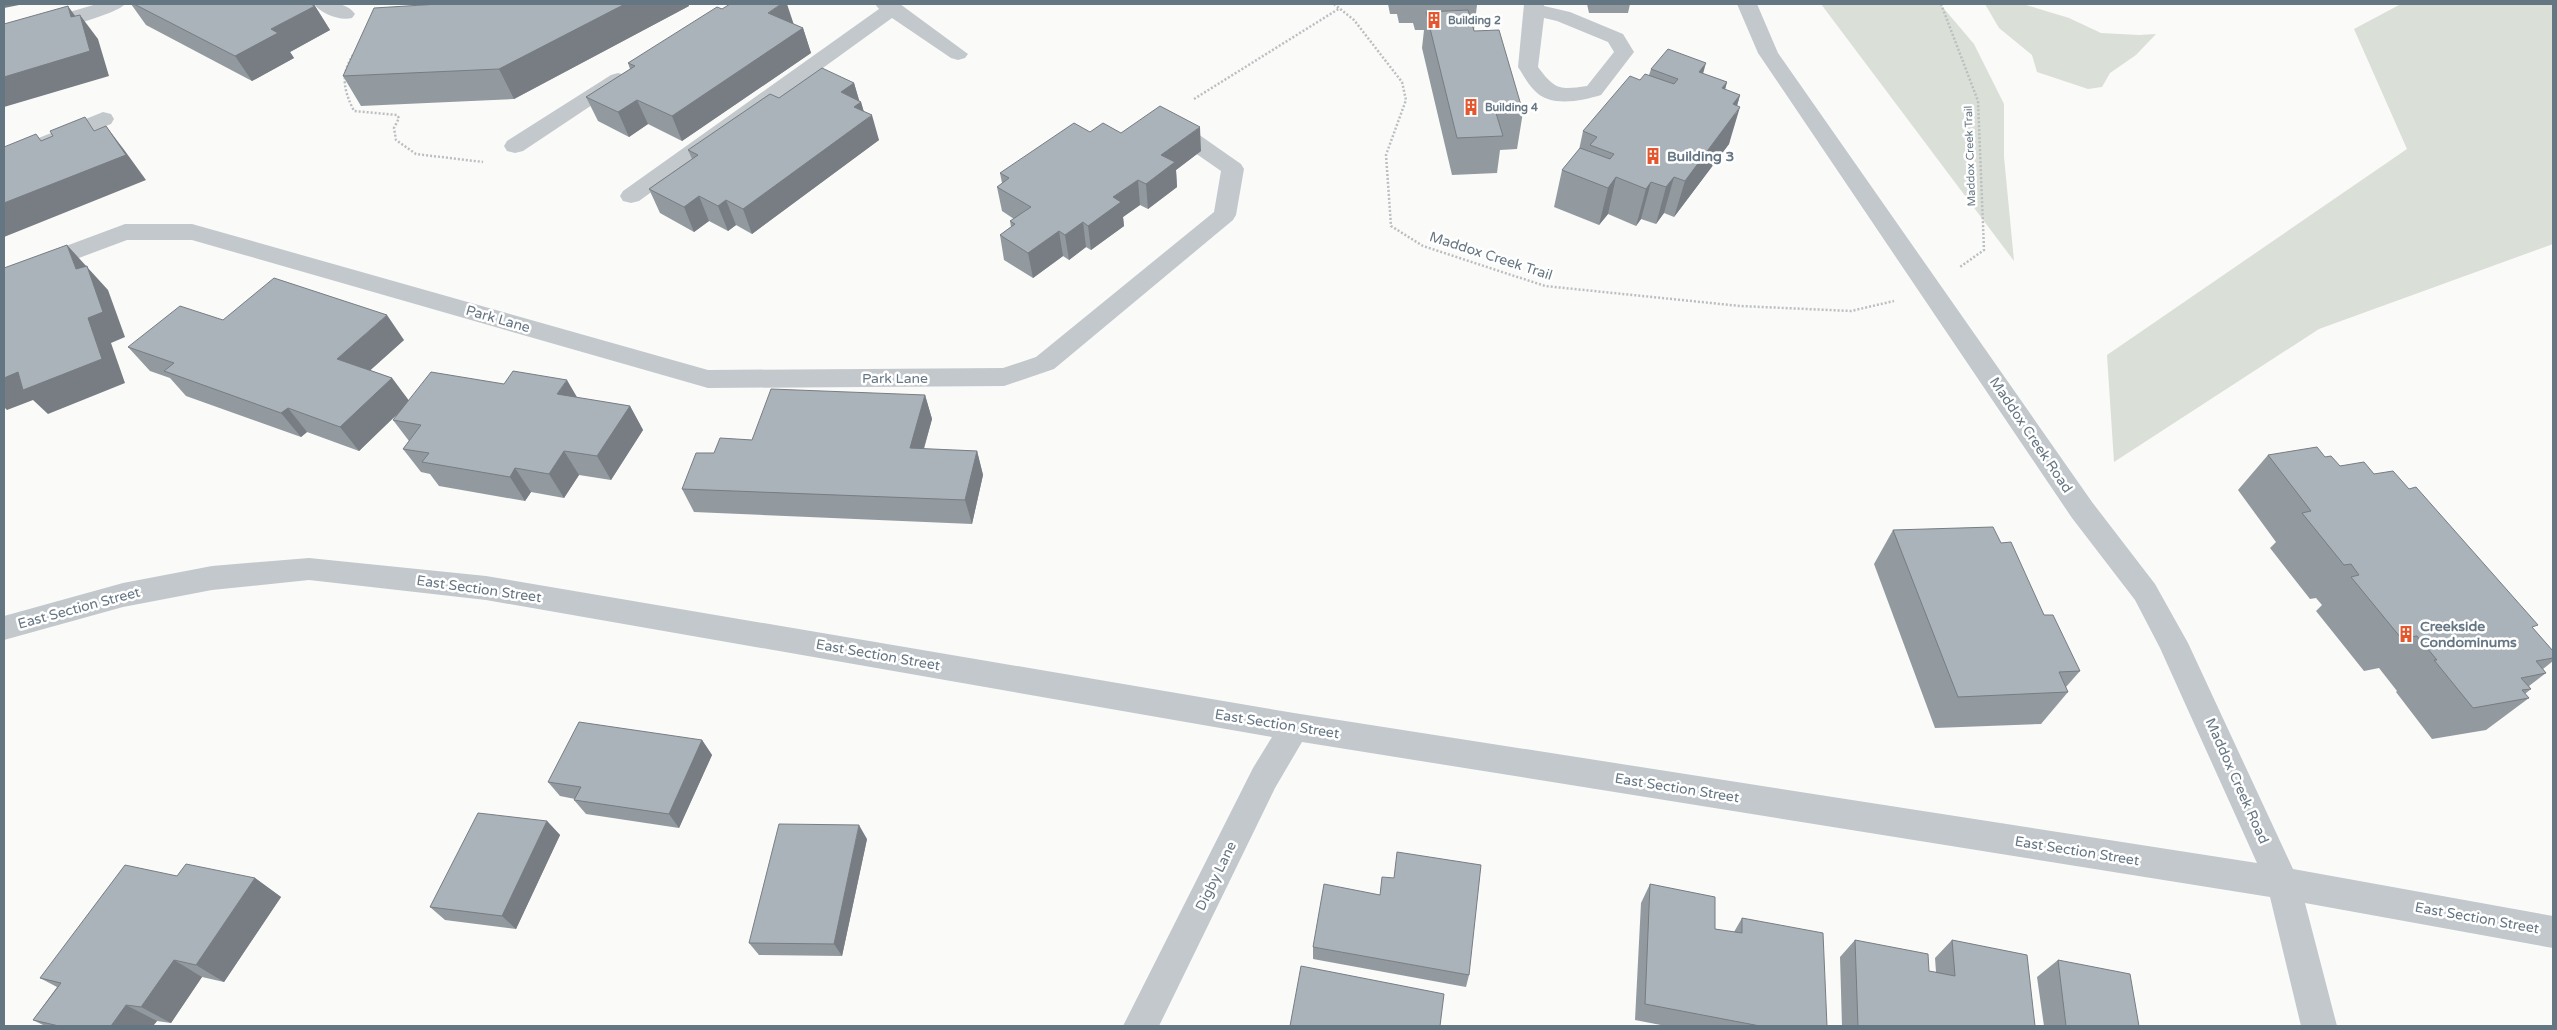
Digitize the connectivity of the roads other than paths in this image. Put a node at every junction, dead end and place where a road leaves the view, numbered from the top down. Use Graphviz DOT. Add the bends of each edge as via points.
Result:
graph roads {
  1 [pos="115,4"];
  2 [pos="324,4"];
  3 [pos="1748,4"];
  4 [pos="889,6"];
  5 [pos="1534,7"];
  6 [pos="345,14"];
  7 [pos="4,37"];
  8 [pos="958,54"];
  9 [pos="637,67"];
  10 [pos="1162,118"];
  11 [pos="103,119"];
  12 [pos="515,146"];
  13 [pos="4,160"];
  14 [pos="631,196"];
  15 [pos="4,278"];
  16 [pos="4,628"];
  17 [pos="1294,727"];
  18 [pos="2282,883"];
  19 [pos="2553,932"];
  20 [pos="1141,1026"];
  21 [pos="2319,1026"];
  1 -- 7 [label="street"];
  2 -- 6 [label="street"];
  3 -- 18 [label="street, Maddox Creek Road" via="1768,53 2082,510 2145,592 2172,643"];
  4 -- 8 [label="street"];
  4 -- 14 [label="street"];
  5 -- 5 [label="street" via="1528,67 1542,86 1561,96 1594,91 1624,52 1616,38"];
  9 -- 12 [label="street"];
  10 -- 15 [label="street, Park Lane" via="1233,169 1225,215 1045,363 1004,377 708,379 192,232 125,232"];
  11 -- 13 [label="street"];
  16 -- 17 [label="street, East Section Street" via="123,595 212,578 309,570 486,588"];
  17 -- 18 [label="street, East Section Street"];
  17 -- 20 [label="street, Digby Lane" via="1264,778"];
  18 -- 19 [label="street, East Section Street"];
  18 -- 21 [label="street, Maddox Creek Road"];
}
